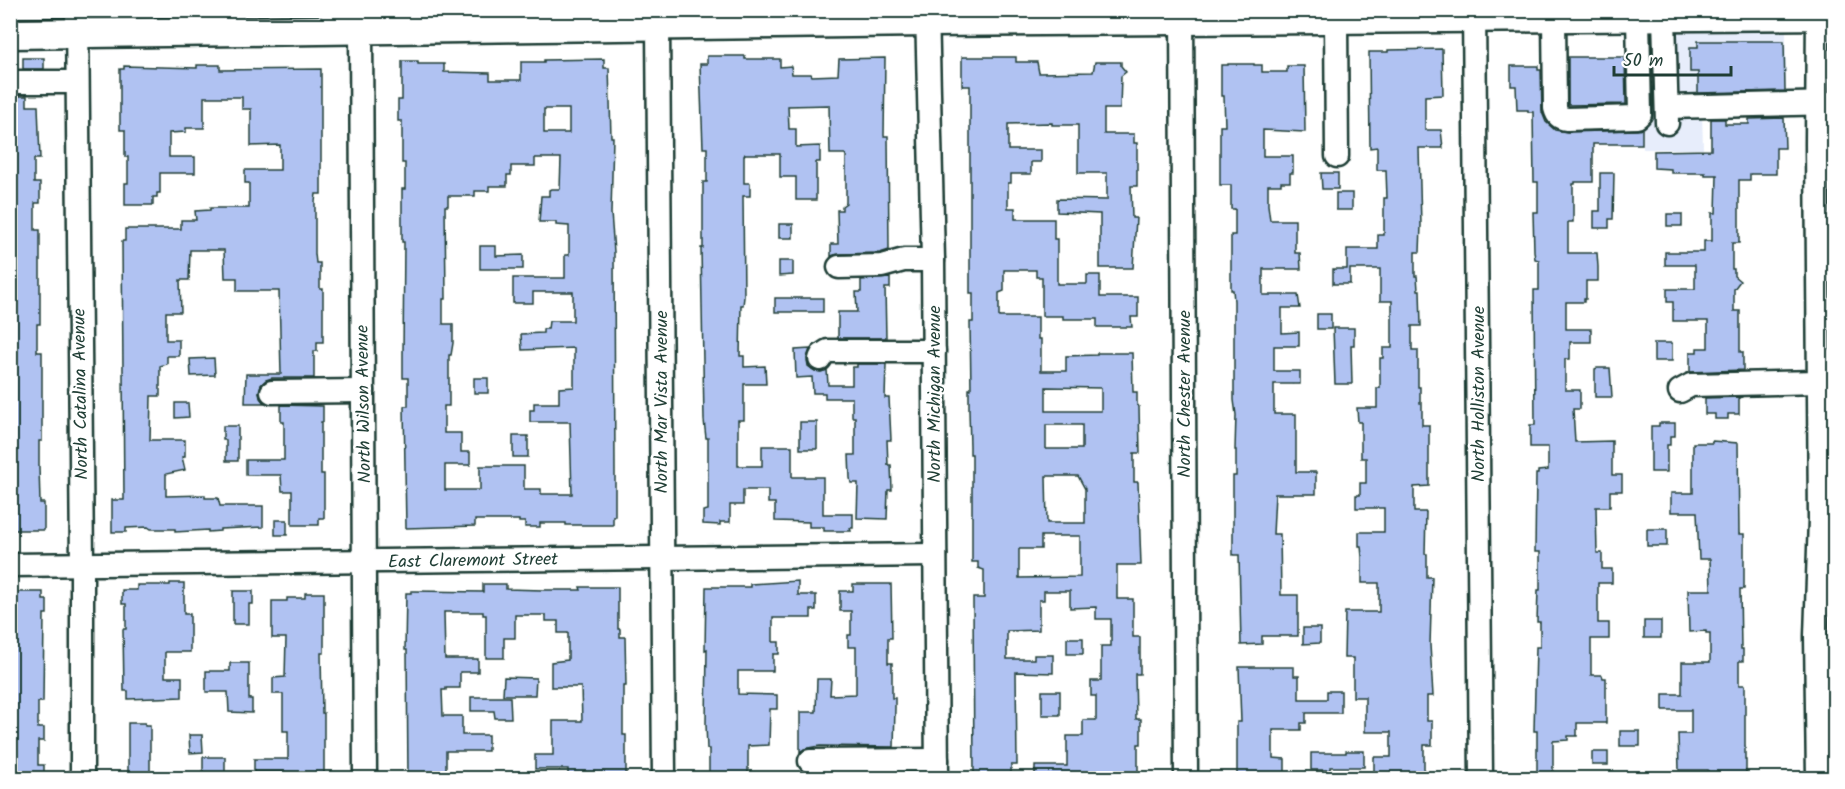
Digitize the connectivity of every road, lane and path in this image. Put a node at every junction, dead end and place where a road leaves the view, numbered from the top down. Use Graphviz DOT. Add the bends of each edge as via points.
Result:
graph roads {
  1 [pos="1824,14"];
  2 [pos="1475,15"];
  3 [pos="1654,15"];
  4 [pos="927,16"];
  5 [pos="1182,16"];
  6 [pos="585,18"];
  7 [pos="798,18"];
  8 [pos="1554,18"];
  9 [pos="1336,20"];
  10 [pos="77,21"];
  11 [pos="342,23"];
  12 [pos="658,26"];
  13 [pos="10,34"];
  14 [pos="10,82"];
  15 [pos="77,82"];
  16 [pos="1826,104"];
  17 [pos="1826,144"];
  18 [pos="1337,156"];
  19 [pos="1826,181"];
  20 [pos="933,260"];
  21 [pos="839,267"];
  22 [pos="933,351"];
  23 [pos="820,360"];
  24 [pos="1819,382"];
  25 [pos="363,390"];
  26 [pos="1680,391"];
  27 [pos="272,392"];
  28 [pos="935,555"];
  29 [pos="662,558"];
  30 [pos="364,561"];
  31 [pos="10,565"];
  32 [pos="82,565"];
  33 [pos="1825,636"];
  34 [pos="810,761"];
  35 [pos="937,769"];
  36 [pos="82,778"];
  37 [pos="365,778"];
  38 [pos="664,778"];
  39 [pos="1186,778"];
  40 [pos="1481,778"];
  41 [pos="1818,778"];
  1 -- 3 [label="main road"];
  1 -- 16 [label="street"];
  2 -- 8 [label="main road"];
  2 -- 9 [label="main road"];
  2 -- 40 [label="street, North Holliston Avenue"];
  3 -- 8 [label="main road"];
  3 -- 8 [label="street" via="1637,117 1567,119 1557,114"];
  3 -- 16 [label="street" via="1667,115"];
  4 -- 5 [label="main road"];
  4 -- 7 [label="main road"];
  4 -- 20 [label="street, North Michigan Avenue"];
  5 -- 9 [label="main road"];
  5 -- 39 [label="street, North Chester Avenue"];
  6 -- 11 [label="main road"];
  6 -- 12 [label="main road"];
  7 -- 12 [label="main road"];
  9 -- 18 [label="street"];
  10 -- 11 [label="main road"];
  10 -- 13 [label="main road"];
  10 -- 15 [label="street, North Catalina Avenue"];
  11 -- 25 [label="street, North Wilson Avenue"];
  12 -- 29 [label="street, North Mar Vista Avenue"];
  14 -- 15 [label="street"];
  15 -- 32 [label="street, North Catalina Avenue"];
  16 -- 17 [label="street"];
  17 -- 19 [label="street"];
  19 -- 24 [label="street"];
  20 -- 21 [label="street"];
  20 -- 22 [label="street, North Michigan Avenue"];
  22 -- 23 [label="street" via="828,351"];
  22 -- 28 [label="street, North Michigan Avenue"];
  24 -- 26 [label="street" via="1691,385"];
  24 -- 33 [label="street"];
  25 -- 27 [label="street"];
  25 -- 30 [label="street, North Wilson Avenue"];
  28 -- 29 [label="street, East Claremont Street"];
  28 -- 35 [label="street, North Michigan Avenue"];
  29 -- 30 [label="street, East Claremont Street"];
  29 -- 38 [label="street, North Mar Vista Avenue"];
  30 -- 32 [label="street, East Claremont Street"];
  30 -- 37 [label="street, North Wilson Avenue"];
  31 -- 32 [label="street, East Claremont Street"];
  32 -- 36 [label="street, North Catalina Avenue"];
  33 -- 41 [label="street"];
  34 -- 35 [label="street"];
}
